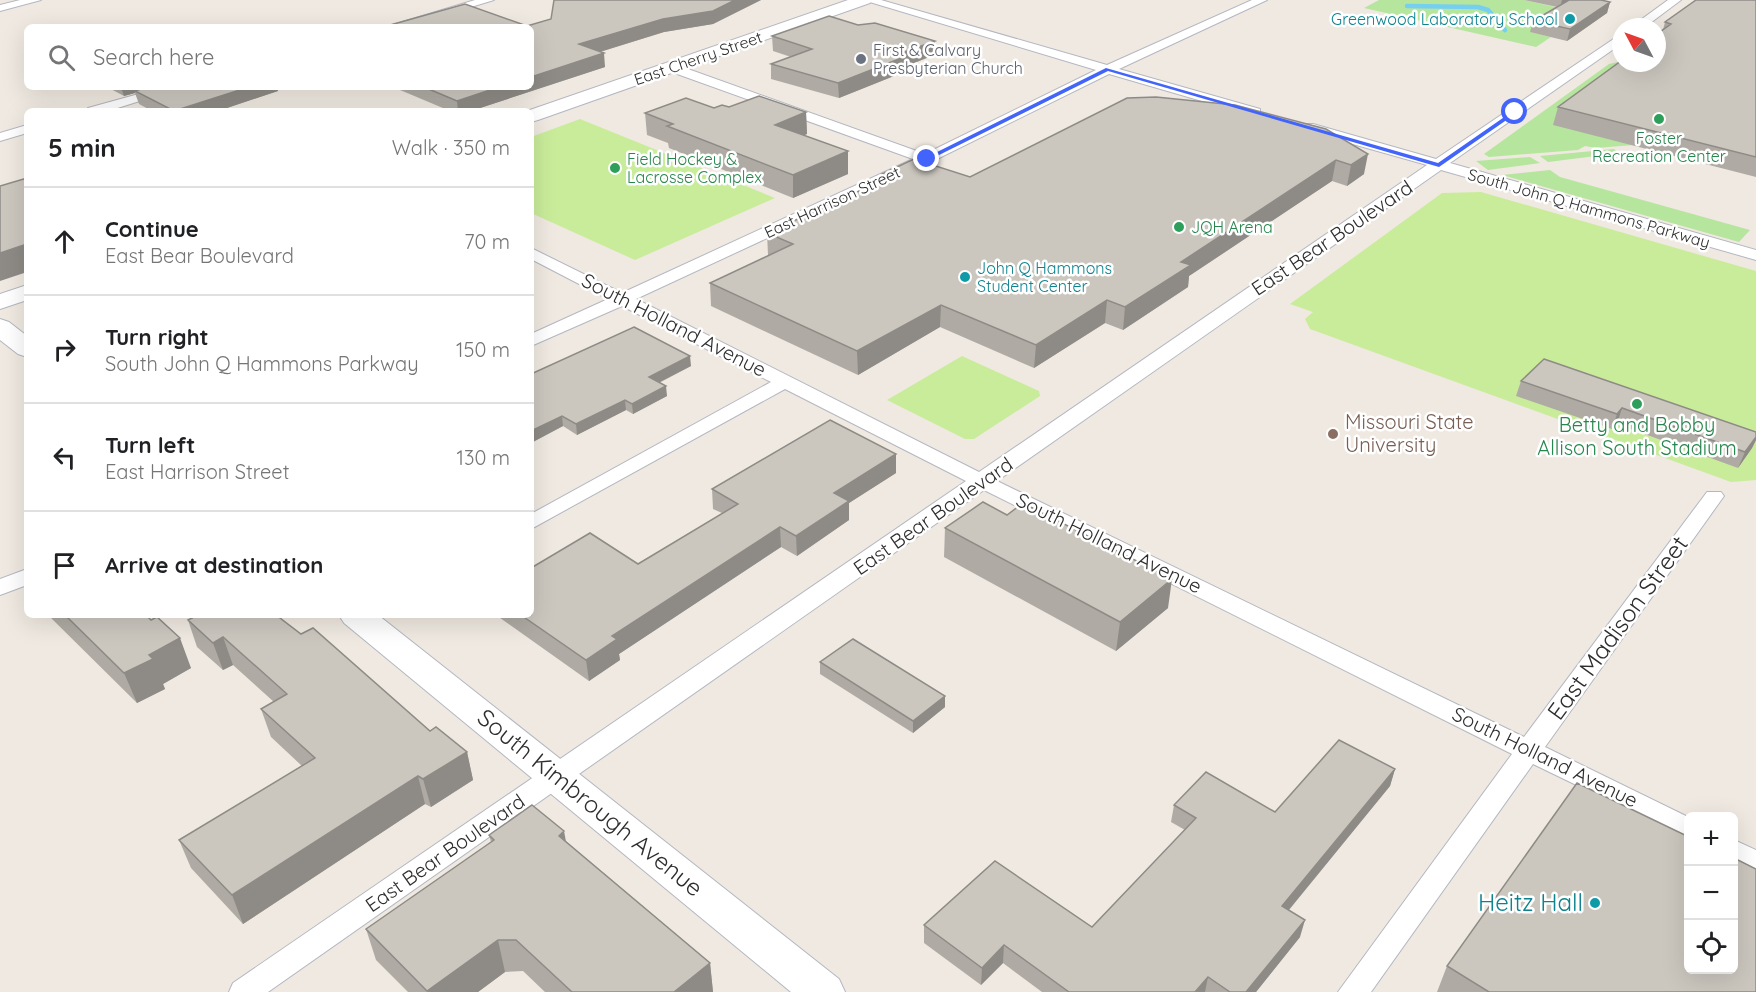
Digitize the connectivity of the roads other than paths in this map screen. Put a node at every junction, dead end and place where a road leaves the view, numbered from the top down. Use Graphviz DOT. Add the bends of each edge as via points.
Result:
graph roads {
  1 [pos="35,0"];
  2 [pos="488,0"];
  3 [pos="864,0"];
  4 [pos="869,0"];
  5 [pos="1261,0"];
  6 [pos="1676,0"];
  7 [pos="0,8"];
  8 [pos="1650,18"];
  9 [pos="403,24"];
  10 [pos="1612,44"];
  11 [pos="670,67"];
  12 [pos="1108,69"];
  13 [pos="167,90"];
  14 [pos="104,108"];
  15 [pos="534,115"];
  16 [pos="1268,116"];
  17 [pos="1291,122"];
  18 [pos="24,130"];
  19 [pos="0,137"];
  20 [pos="927,159"];
  21 [pos="1439,165"];
  22 [pos="534,255"];
  23 [pos="1756,255"];
  24 [pos="24,293"];
  25 [pos="622,299"];
  26 [pos="0,302"];
  27 [pos="0,327"];
  28 [pos="534,340"];
  29 [pos="24,347"];
  30 [pos="786,381"];
  31 [pos="983,482"];
  32 [pos="1714,496"];
  33 [pos="534,521"];
  34 [pos="24,577"];
  35 [pos="0,588"];
  36 [pos="363,618"];
  37 [pos="1530,749"];
  38 [pos="556,776"];
  39 [pos="1684,826"];
  40 [pos="1738,853"];
  41 [pos="1756,863"];
  42 [pos="244,992"];
  43 [pos="823,992"];
  44 [pos="1353,992"];
  1 -- 7 [label="street"];
  2 -- 9 [label="street"];
  3 -- 11 [label="street, East Cherry Street"];
  4 -- 12 [label="street"];
  5 -- 12 [label="street, East Harrison Street"];
  6 -- 8 [label="street"];
  10 -- 21 [label="street, East Bear Boulevard"];
  11 -- 15 [label="street, East Cherry Street"];
  11 -- 20 [label="street"];
  12 -- 16 [label="street"];
  12 -- 20 [label="street, East Harrison Street"];
  13 -- 14 [label="street"];
  17 -- 21 [label="street, South John Q Hammons Parkway"];
  18 -- 19 [label="street"];
  20 -- 25 [label="street, East Harrison Street"];
  21 -- 23 [label="street, South John Q Hammons Parkway"];
  21 -- 31 [label="street, East Bear Boulevard"];
  22 -- 25 [label="street, South Holland Avenue"];
  24 -- 26 [label="street"];
  25 -- 28 [label="street, East Harrison Street"];
  25 -- 30 [label="street, South Holland Avenue"];
  27 -- 29 [label="street"];
  30 -- 31 [label="street, South Holland Avenue"];
  30 -- 33 [label="street"];
  31 -- 37 [label="street, South Holland Avenue"];
  31 -- 38 [label="street, East Bear Boulevard"];
  32 -- 37 [label="street, East Madison Street"];
  34 -- 35 [label="street"];
  36 -- 38 [label="street, South Kimbrough Avenue"];
  37 -- 39 [label="street, South Holland Avenue"];
  37 -- 44 [label="street, East Madison Street"];
  38 -- 42 [label="street, East Bear Boulevard"];
  38 -- 43 [label="street, South Kimbrough Avenue"];
  40 -- 41 [label="street"];
}
